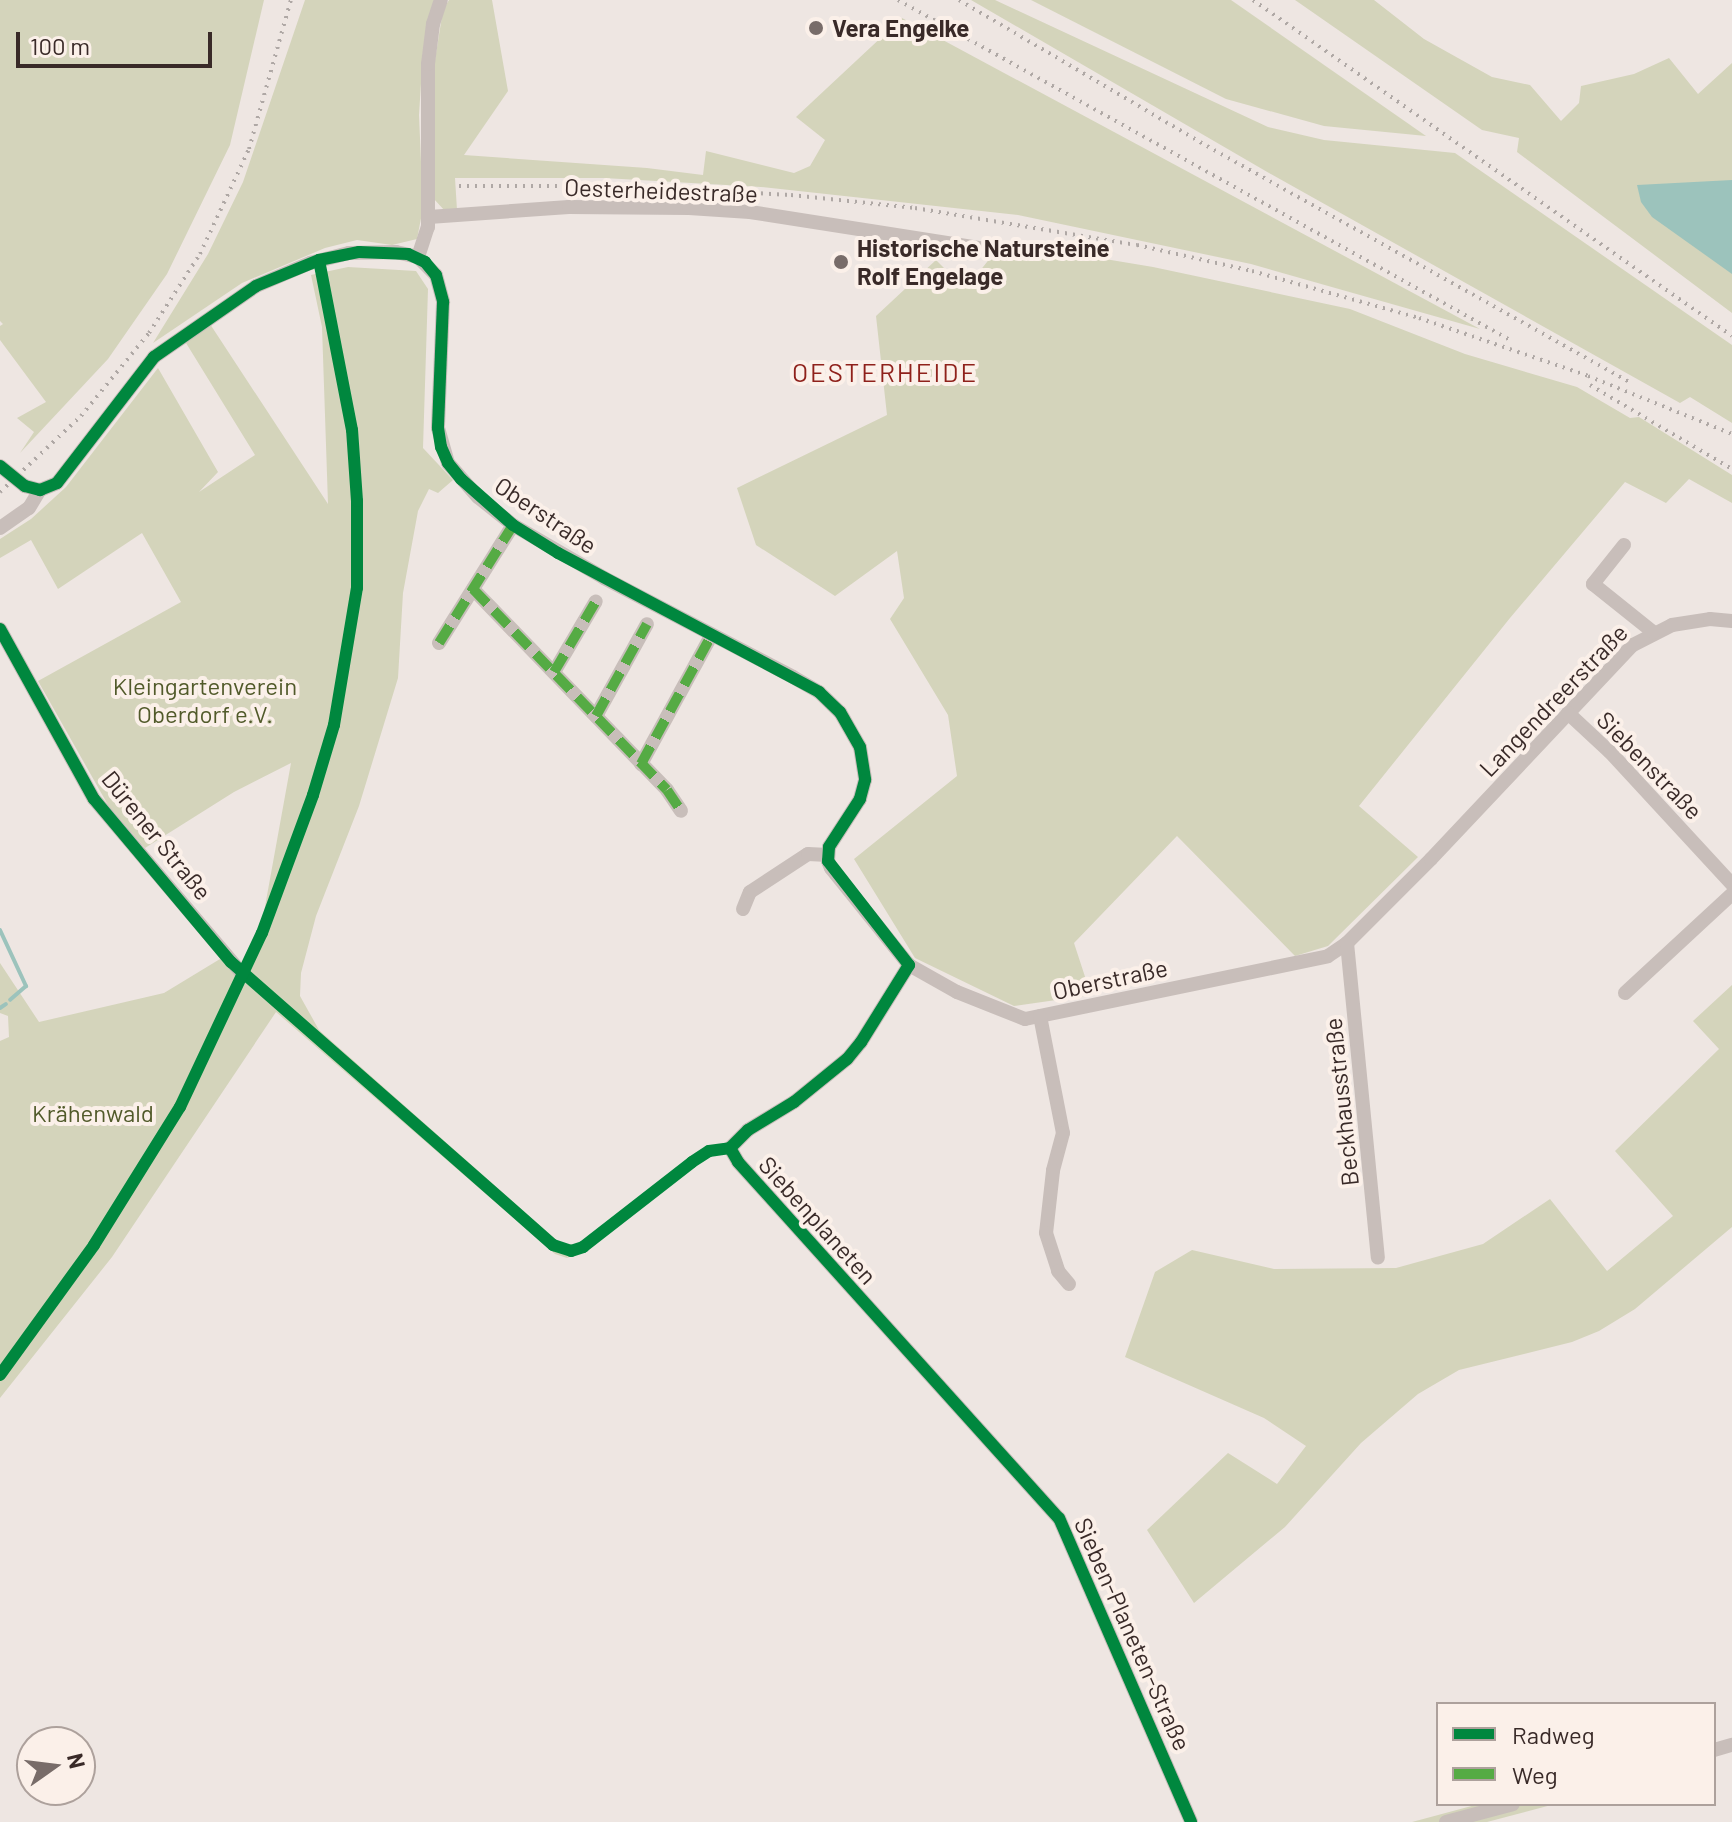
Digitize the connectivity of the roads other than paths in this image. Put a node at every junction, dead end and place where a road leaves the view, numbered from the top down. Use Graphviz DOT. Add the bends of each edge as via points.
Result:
graph roads {
  1 [pos="441,0"];
  2 [pos="429,217"];
  3 [pos="985,249"];
  4 [pos="418,257"];
  5 [pos="0,466"];
  6 [pos="40,490"];
  7 [pos="513,525"];
  8 [pos="0,528"];
  9 [pos="1624,545"];
  10 [pos="604,578"];
  11 [pos="473,589"];
  12 [pos="1732,621"];
  13 [pos="647,624"];
  14 [pos="0,629"];
  15 [pos="1653,632"];
  16 [pos="711,636"];
  17 [pos="439,643"];
  18 [pos="554,672"];
  19 [pos="1568,713"];
  20 [pos="596,716"];
  21 [pos="641,764"];
  22 [pos="681,811"];
  23 [pos="828,855"];
  24 [pos="1431,859"];
  25 [pos="1732,884"];
  26 [pos="1732,894"];
  27 [pos="743,909"];
  28 [pos="1347,943"];
  29 [pos="909,965"];
  30 [pos="244,976"];
  31 [pos="1625,993"];
  32 [pos="1040,1016"];
  33 [pos="1378,1257"];
  34 [pos="1069,1284"];
  35 [pos="889,1333"];
  36 [pos="1506,1806"];
  37 [pos="1191,1822"];
  38 [pos="1446,1822"];
  1 -- 2 [label="street" via="428,64"];
  2 -- 3 [label="street, Oesterheidestraße" via="569,207 689,208 765,214"];
  2 -- 4 [label="street"];
  4 -- 6 [label="street" via="349,253 298,268 234,300 154,357 57,483"];
  4 -- 7 [label="street, Oberstraße" via="436,275 443,302 441,447 478,497"];
  5 -- 6 [label="street" via="25,486"];
  6 -- 8 [label="street" via="29,508"];
  7 -- 10 [label="street, Oberstraße"];
  7 -- 11 [label="street"];
  9 -- 15 [label="street" via="1593,584"];
  10 -- 16 [label="street, Oberstraße"];
  10 -- 18 [label="street" via="598,598"];
  11 -- 17 [label="street"];
  11 -- 18 [label="street"];
  12 -- 15 [label="street, Langendreerstraße" via="1686,622"];
  13 -- 20 [label="street"];
  14 -- 30 [label="street, Dürener Straße" via="94,799"];
  15 -- 19 [label="street, Langendreerstraße" via="1633,645"];
  16 -- 21 [label="street"];
  16 -- 23 [label="street, Oberstraße" via="819,692 854,734 865,780"];
  18 -- 20 [label="street"];
  19 -- 24 [label="street, Langendreerstraße"];
  19 -- 25 [label="street, Siebenstraße"];
  20 -- 21 [label="street"];
  21 -- 22 [label="street"];
  23 -- 27 [label="street" via="808,854 750,892"];
  23 -- 29 [label="street, Oberstraße" via="831,868"];
  24 -- 28 [label="street, Oberstraße"];
  26 -- 31 [label="street"];
  28 -- 32 [label="street, Oberstraße" via="1306,962"];
  28 -- 33 [label="street, Beckhausstraße"];
  29 -- 32 [label="street, Oberstraße" via="1009,1015"];
  29 -- 35 [label="street, Siebenplaneten" via="847,1059 730,1148"];
  32 -- 34 [label="street" via="1063,1133 1046,1233 1058,1271"];
  35 -- 37 [label="street, Sieben-Planeten-Straße" via="1059,1518"];
  36 -- 38 [label="street"];
}
